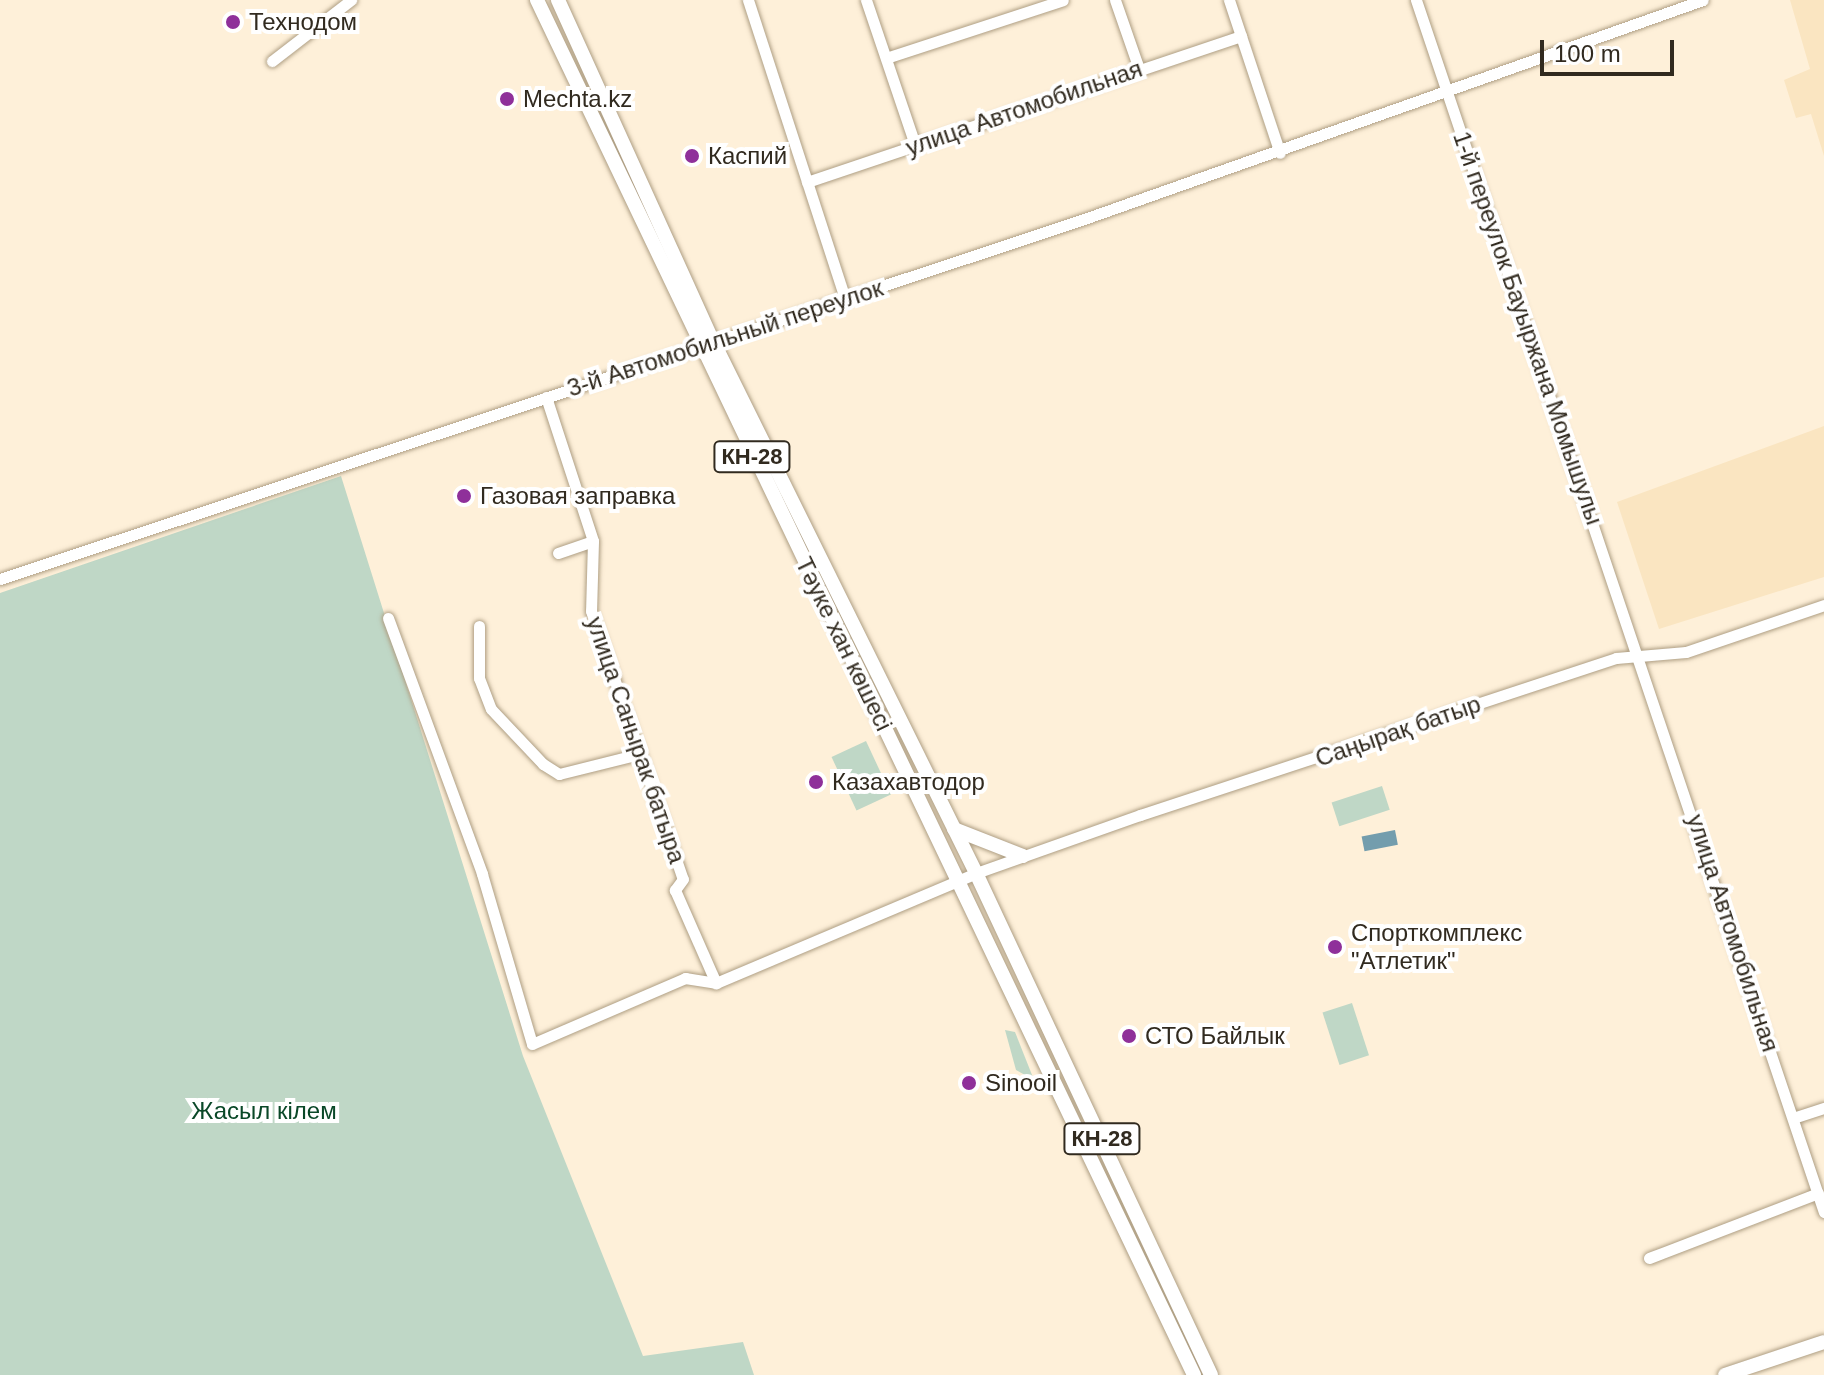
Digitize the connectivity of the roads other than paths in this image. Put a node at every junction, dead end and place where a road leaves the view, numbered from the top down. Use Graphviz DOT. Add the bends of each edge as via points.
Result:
graph roads {
  1 [pos="351,0"];
  2 [pos="537,0"];
  3 [pos="558,0"];
  4 [pos="748,0"];
  5 [pos="866,0"];
  6 [pos="1063,0"];
  7 [pos="1115,0"];
  8 [pos="1229,0"];
  9 [pos="1416,0"];
  10 [pos="1703,0"];
  11 [pos="1241,36"];
  12 [pos="886,58"];
  13 [pos="272,61"];
  14 [pos="1139,69"];
  15 [pos="1448,91"];
  16 [pos="915,145"];
  17 [pos="1280,153"];
  18 [pos="807,182"];
  19 [pos="845,299"];
  20 [pos="712,339"];
  21 [pos="696,345"];
  22 [pos="546,397"];
  23 [pos="593,541"];
  24 [pos="558,553"];
  25 [pos="0,579"];
  26 [pos="1824,605"];
  27 [pos="388,618"];
  28 [pos="479,626"];
  29 [pos="1639,656"];
  30 [pos="639,754"];
  31 [pos="954,829"];
  32 [pos="1023,856"];
  33 [pos="976,873"];
  34 [pos="958,880"];
  35 [pos="716,983"];
  36 [pos="1824,1108"];
  37 [pos="1793,1118"];
  38 [pos="1818,1193"];
  39 [pos="1824,1211"];
  40 [pos="1649,1258"];
  41 [pos="1824,1342"];
  42 [pos="1194,1375"];
  43 [pos="1211,1375"];
  44 [pos="1725,1375"];
  1 -- 13 [label="street"];
  2 -- 21 [label="main road, Тәуке хан көшесі / КН-28"];
  3 -- 20 [label="main road, Тәуке хан көшесі / КН-28"];
  4 -- 18 [label="street"];
  5 -- 12 [label="street"];
  6 -- 12 [label="street"];
  7 -- 14 [label="street"];
  8 -- 11 [label="street"];
  9 -- 15 [label="street, 1-й переулок Бауыржана Момышулы"];
  10 -- 15 [label="street, 3-й Автомобильный переулок"];
  11 -- 14 [label="street, улица Автомобильная"];
  11 -- 17 [label="street"];
  12 -- 16 [label="street"];
  14 -- 16 [label="street, улица Автомобильная"];
  15 -- 17 [label="street, 3-й Автомобильный переулок"];
  15 -- 29 [label="street, 1-й переулок Бауыржана Момышулы"];
  16 -- 18 [label="street, улица Автомобильная"];
  17 -- 19 [label="street, 3-й Автомобильный переулок"];
  18 -- 19 [label="street"];
  19 -- 20 [label="street, 3-й Автомобильный переулок"];
  20 -- 21 [label="street, 3-й Автомобильный переулок"];
  20 -- 31 [label="main road, Тәуке хан көшесі / КН-28"];
  21 -- 22 [label="street, 3-й Автомобильный переулок"];
  21 -- 34 [label="main road, Тәуке хан көшесі / КН-28"];
  22 -- 23 [label="street, улица Санырак батыра"];
  22 -- 25 [label="street, 3-й Автомобильный переулок"];
  23 -- 24 [label="street"];
  23 -- 30 [label="street, улица Санырак батыра" via="591,611"];
  26 -- 29 [label="street, Саңырақ батыр" via="1686,652"];
  27 -- 35 [label="street" via="482,874 532,1044 685,978"];
  28 -- 30 [label="street" via="479,678 491,709 543,764 559,774"];
  29 -- 32 [label="street, Саңырақ батыр" via="1419,721"];
  29 -- 37 [label="street, улица Автомобильная"];
  30 -- 35 [label="street, улица Санырак батыра" via="683,879 675,890"];
  31 -- 32 [label="main road"];
  31 -- 33 [label="main road, Тәуке хан көшесі / КН-28"];
  32 -- 33 [label="street, Саңырақ батыр"];
  33 -- 34 [label="street, Саңырақ батыр"];
  33 -- 43 [label="main road, Тәуке хан көшесі / КН-28"];
  34 -- 35 [label="street, Саңырақ батыр"];
  34 -- 42 [label="main road, Тәуке хан көшесі / КН-28"];
  36 -- 37 [label="street"];
  37 -- 38 [label="street, улица Автомобильная"];
  38 -- 39 [label="street, улица Автомобильная"];
  38 -- 40 [label="street"];
  41 -- 44 [label="main road"];
}
